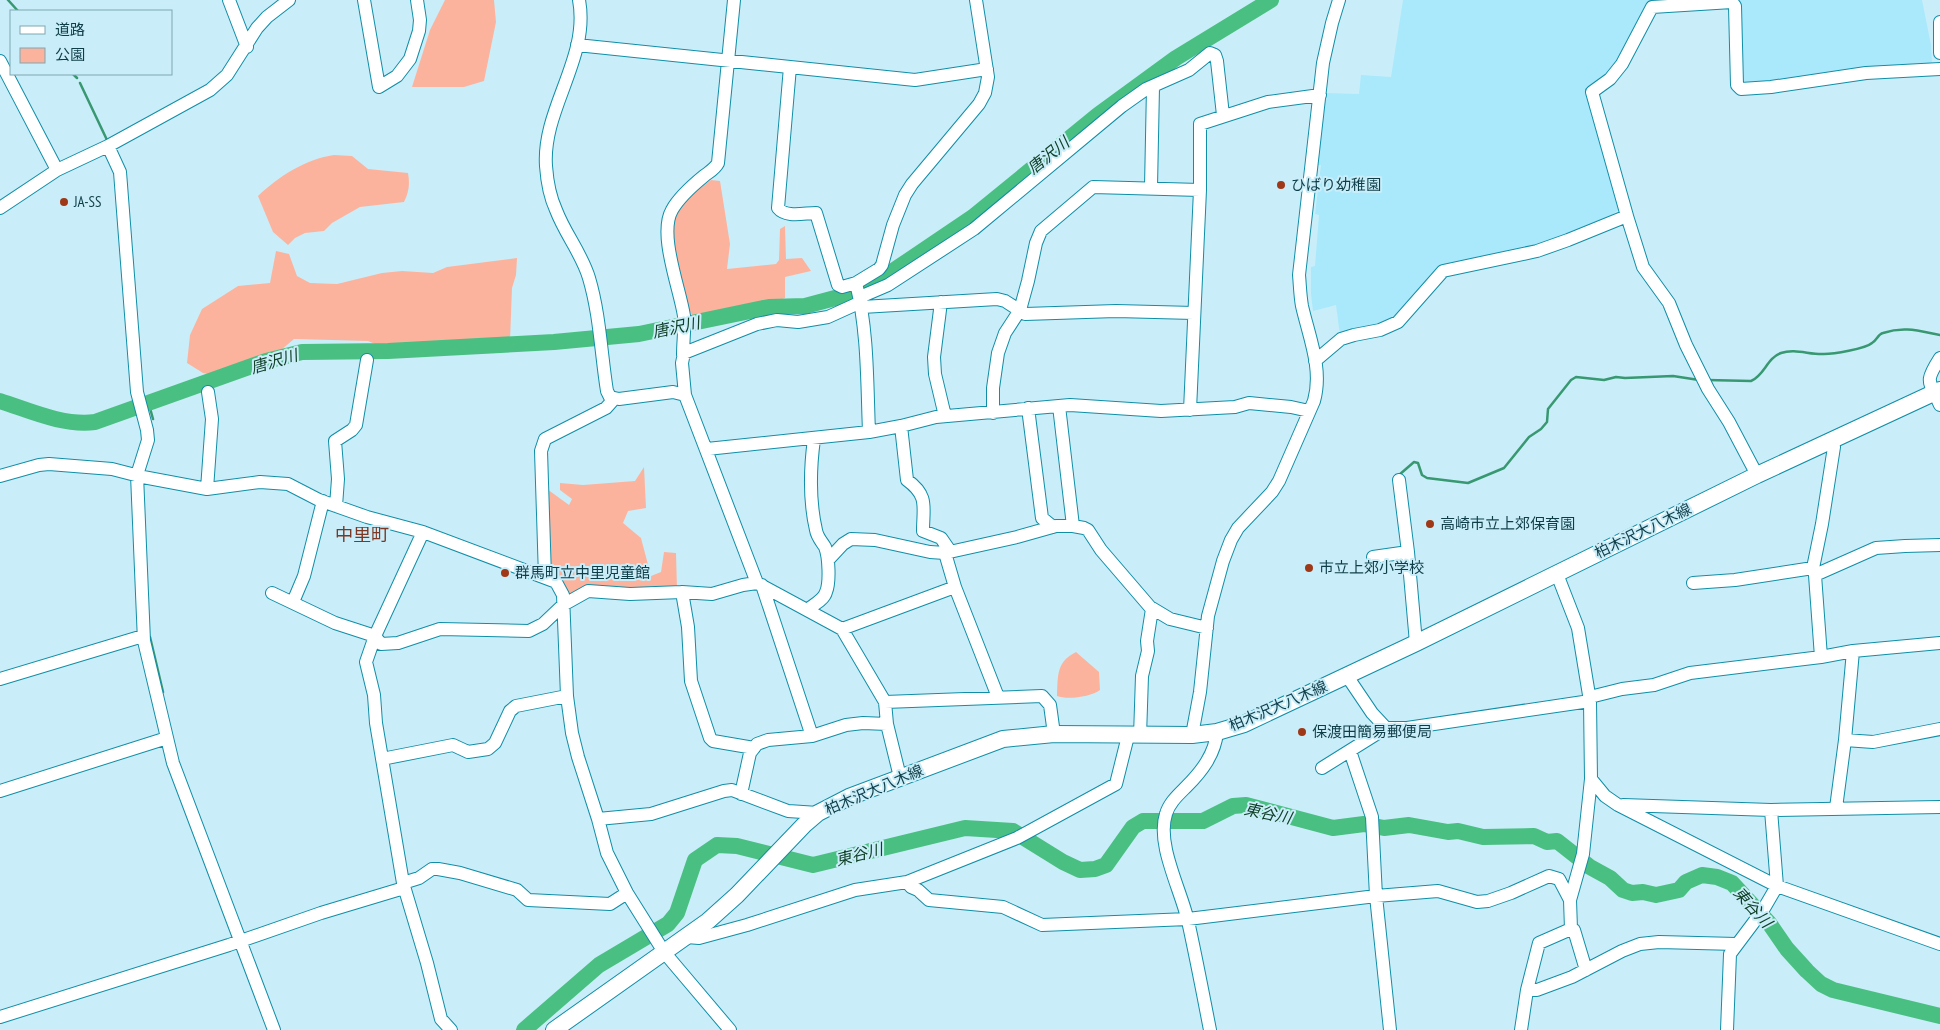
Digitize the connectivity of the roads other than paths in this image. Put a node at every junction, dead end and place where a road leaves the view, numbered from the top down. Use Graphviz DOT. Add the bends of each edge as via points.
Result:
graph roads {
  1 [pos="229,0"];
  2 [pos="289,0"];
  3 [pos="364,0"];
  4 [pos="417,0"];
  5 [pos="580,0"];
  6 [pos="734,0"];
  7 [pos="976,0"];
  8 [pos="1339,0"];
  9 [pos="1940,22"];
  10 [pos="577,45"];
  11 [pos="247,47"];
  12 [pos="1940,53"];
  13 [pos="727,60"];
  14 [pos="0,61"];
  15 [pos="790,67"];
  16 [pos="988,69"];
  17 [pos="1940,69"];
  18 [pos="1153,87"];
  19 [pos="1320,95"];
  20 [pos="1223,115"];
  21 [pos="108,146"];
  22 [pos="57,170"];
  23 [pos="1151,187"];
  24 [pos="1200,190"];
  25 [pos="0,208"];
  26 [pos="1627,216"];
  27 [pos="856,283"];
  28 [pos="860,301"];
  29 [pos="941,302"];
  30 [pos="1020,310"];
  31 [pos="1194,313"];
  32 [pos="682,355"];
  33 [pos="1940,358"];
  34 [pos="367,360"];
  35 [pos="1315,361"];
  36 [pos="208,392"];
  37 [pos="685,395"];
  38 [pos="1938,396"];
  39 [pos="614,399"];
  40 [pos="1059,406"];
  41 [pos="1028,408"];
  42 [pos="1190,410"];
  43 [pos="1309,411"];
  44 [pos="993,412"];
  45 [pos="945,416"];
  46 [pos="901,426"];
  47 [pos="869,432"];
  48 [pos="814,439"];
  49 [pos="1830,442"];
  50 [pos="707,449"];
  51 [pos="137,475"];
  52 [pos="1757,475"];
  53 [pos="0,476"];
  54 [pos="1399,480"];
  55 [pos="207,489"];
  56 [pos="323,501"];
  57 [pos="336,506"];
  58 [pos="1073,526"];
  59 [pos="1053,527"];
  60 [pos="423,532"];
  61 [pos="1940,545"];
  62 [pos="948,552"];
  63 [pos="1408,552"];
  64 [pos="1373,557"];
  65 [pos="829,559"];
  66 [pos="1814,571"];
  67 [pos="1557,574"];
  68 [pos="545,577"];
  69 [pos="1693,583"];
  70 [pos="760,584"];
  71 [pos="955,587"];
  72 [pos="682,592"];
  73 [pos="272,593"];
  74 [pos="293,602"];
  75 [pos="563,605"];
  76 [pos="1152,609"];
  77 [pos="807,610"];
  78 [pos="1207,628"];
  79 [pos="842,629"];
  80 [pos="144,636"];
  81 [pos="375,636"];
  82 [pos="1416,643"];
  83 [pos="1940,643"];
  84 [pos="1852,651"];
  85 [pos="1821,657"];
  86 [pos="1347,676"];
  87 [pos="0,679"];
  88 [pos="567,696"];
  89 [pos="998,697"];
  90 [pos="1587,700"];
  91 [pos="884,702"];
  92 [pos="888,724"];
  93 [pos="1386,728"];
  94 [pos="1940,729"];
  95 [pos="1217,732"];
  96 [pos="1054,734"];
  97 [pos="1192,735"];
  98 [pos="812,736"];
  99 [pos="1134,736"];
  100 [pos="167,738"];
  101 [pos="1845,740"];
  102 [pos="754,748"];
  103 [pos="1350,751"];
  104 [pos="382,759"];
  105 [pos="1322,768"];
  106 [pos="900,777"];
  107 [pos="1590,779"];
  108 [pos="0,791"];
  109 [pos="741,794"];
  110 [pos="1618,805"];
  111 [pos="1940,807"];
  112 [pos="1836,808"];
  113 [pos="1771,810"];
  114 [pos="818,813"];
  115 [pos="598,819"];
  116 [pos="907,882"];
  117 [pos="404,886"];
  118 [pos="1777,886"];
  119 [pos="627,893"];
  120 [pos="1376,896"];
  121 [pos="1570,900"];
  122 [pos="1188,919"];
  123 [pos="1571,929"];
  124 [pos="687,937"];
  125 [pos="241,940"];
  126 [pos="1736,944"];
  127 [pos="1940,944"];
  128 [pos="660,946"];
  129 [pos="1586,970"];
  130 [pos="1527,990"];
  131 [pos="0,1017"];
  132 [pos="274,1030"];
  133 [pos="451,1030"];
  134 [pos="554,1030"];
  135 [pos="730,1030"];
  136 [pos="1210,1030"];
  137 [pos="1390,1030"];
  138 [pos="1521,1030"];
  139 [pos="1727,1030"];
  1 -- 11 [label="street"];
  2 -- 11 [label="street" via="257,28"];
  3 -- 4 [label="street" via="379,86 398,76 410,58 419,31"];
  5 -- 10 [label="street"];
  6 -- 13 [label="street"];
  7 -- 16 [label="street"];
  8 -- 19 [label="street"];
  9 -- 12 [label="street"];
  10 -- 13 [label="street"];
  10 -- 39 [label="street" via="549,134 546,166 556,212 589,278 607,391"];
  11 -- 21 [label="street" via="227,75 210,90"];
  13 -- 15 [label="street"];
  13 -- 32 [label="street" via="718,163 676,203 668,227 669,248 684,318"];
  14 -- 22 [label="street"];
  15 -- 16 [label="street" via="915,80"];
  15 -- 27 [label="street" via="778,208 788,214 816,213 838,285"];
  16 -- 27 [label="street" via="988,84 979,104 905,195 879,269"];
  17 -- 26 [label="street" via="1876,72 1741,89 1737,85 1735,6 1732,2 1652,7 1622,64 1610,79 1592,92"];
  18 -- 20 [label="street" via="1186,72 1212,53 1217,61"];
  18 -- 23 [label="street"];
  18 -- 28 [label="street" via="1122,106 974,229"];
  19 -- 20 [label="street" via="1268,102"];
  19 -- 35 [label="street" via="1299,275 1302,305"];
  20 -- 24 [label="street" via="1200,124"];
  21 -- 22 [label="street"];
  21 -- 51 [label="street" via="120,172 139,399 148,440"];
  22 -- 25 [label="street"];
  23 -- 24 [label="street"];
  23 -- 30 [label="street" via="1093,186 1048,223 1036,243"];
  24 -- 31 [label="street"];
  26 -- 35 [label="street" via="1537,251 1443,271 1398,322 1341,339"];
  26 -- 52 [label="street" via="1643,267 1669,303 1708,389"];
  27 -- 28 [label="street"];
  28 -- 29 [label="street"];
  28 -- 32 [label="street" via="828,317 756,324"];
  28 -- 47 [label="street"];
  29 -- 30 [label="street" via="997,299"];
  29 -- 45 [label="street" via="934,357"];
  30 -- 31 [label="street" via="1025,314"];
  30 -- 44 [label="street" via="1005,333 998,353"];
  31 -- 42 [label="street"];
  32 -- 37 [label="street"];
  33 -- 38 [label="street" via="1929,376"];
  34 -- 57 [label="street" via="356,425 335,441"];
  35 -- 43 [label="street" via="1317,390"];
  36 -- 55 [label="street" via="212,419"];
  37 -- 39 [label="street" via="674,392"];
  37 -- 50 [label="street"];
  38 -- 49 [label="main road, 柏木沢大八木線"];
  39 -- 68 [label="street" via="606,408 550,436 542,444"];
  40 -- 41 [label="street"];
  40 -- 42 [label="street"];
  40 -- 58 [label="street"];
  41 -- 44 [label="street"];
  41 -- 59 [label="street" via="1042,518"];
  42 -- 43 [label="street" via="1250,403"];
  43 -- 78 [label="street" via="1279,481 1244,519 1231,540 1211,602"];
  44 -- 45 [label="street"];
  45 -- 46 [label="street"];
  46 -- 47 [label="street"];
  46 -- 62 [label="street" via="907,480 919,489 923,500 923,531 941,538"];
  47 -- 48 [label="street"];
  48 -- 50 [label="street"];
  48 -- 65 [label="street" via="810,488 816,532"];
  49 -- 52 [label="main road, 柏木沢大八木線"];
  49 -- 66 [label="street" via="1834,447"];
  50 -- 70 [label="street"];
  51 -- 53 [label="street" via="112,468 49,464"];
  51 -- 55 [label="street"];
  51 -- 80 [label="street"];
  52 -- 67 [label="main road, 柏木沢大八木線"];
  54 -- 63 [label="street"];
  55 -- 56 [label="street" via="260,482 280,483"];
  56 -- 57 [label="street"];
  56 -- 74 [label="street" via="304,576"];
  57 -- 60 [label="street"];
  58 -- 59 [label="street"];
  58 -- 76 [label="street" via="1088,530"];
  59 -- 62 [label="street"];
  60 -- 68 [label="street"];
  60 -- 81 [label="street"];
  61 -- 66 [label="street" via="1876,548"];
  62 -- 65 [label="street" via="851,539"];
  62 -- 71 [label="street"];
  63 -- 64 [label="street"];
  63 -- 82 [label="street"];
  65 -- 77 [label="street" via="827,592"];
  66 -- 69 [label="street"];
  66 -- 85 [label="street"];
  67 -- 82 [label="main road, 柏木沢大八木線"];
  67 -- 90 [label="street" via="1578,628"];
  68 -- 75 [label="street" via="560,587"];
  70 -- 72 [label="street" via="743,585 719,593"];
  70 -- 77 [label="street"];
  70 -- 98 [label="street"];
  71 -- 79 [label="street"];
  71 -- 89 [label="street"];
  72 -- 75 [label="street" via="630,594 588,591"];
  72 -- 102 [label="street" via="691,681 710,738"];
  73 -- 74 [label="street"];
  74 -- 81 [label="street" via="335,623"];
  75 -- 81 [label="street" via="543,624 529,631 440,629 390,644 381,644"];
  75 -- 88 [label="street"];
  76 -- 78 [label="street" via="1176,622"];
  76 -- 99 [label="street"];
  77 -- 79 [label="street"];
  78 -- 97 [label="street"];
  79 -- 91 [label="street"];
  80 -- 87 [label="street"];
  80 -- 100 [label="street"];
  81 -- 104 [label="street" via="366,662 374,695"];
  82 -- 86 [label="main road, 柏木沢大八木線"];
  83 -- 84 [label="street"];
  84 -- 85 [label="street"];
  84 -- 101 [label="street"];
  85 -- 90 [label="street" via="1690,673"];
  86 -- 93 [label="street"];
  86 -- 95 [label="main road, 柏木沢大八木線" via="1244,724"];
  88 -- 104 [label="street" via="516,706 510,711 495,743 488,749 468,752 453,745"];
  88 -- 115 [label="street" via="578,758"];
  89 -- 91 [label="street"];
  89 -- 96 [label="street" via="1042,696 1050,705"];
  90 -- 93 [label="street" via="1407,728"];
  90 -- 107 [label="street"];
  91 -- 92 [label="street"];
  92 -- 98 [label="street" via="846,725"];
  92 -- 106 [label="street"];
  93 -- 103 [label="street"];
  94 -- 101 [label="street" via="1873,742"];
  95 -- 97 [label="main road, 柏木沢大八木線"];
  95 -- 122 [label="street" via="1216,745 1210,757 1199,774 1170,804 1162,827"];
  96 -- 99 [label="main road, 柏木沢大八木線"];
  96 -- 106 [label="main road, 柏木沢大八木線" via="991,743"];
  97 -- 99 [label="main road, 柏木沢大八木線"];
  98 -- 102 [label="street" via="768,740"];
  99 -- 116 [label="street" via="1116,784 1018,838"];
  100 -- 108 [label="street"];
  100 -- 125 [label="street" via="173,763"];
  101 -- 112 [label="street"];
  102 -- 109 [label="street"];
  103 -- 105 [label="street"];
  103 -- 120 [label="street" via="1372,817"];
  104 -- 117 [label="street"];
  106 -- 114 [label="main road, 柏木沢大八木線" via="849,796"];
  107 -- 110 [label="street"];
  107 -- 121 [label="street" via="1583,854"];
  109 -- 114 [label="street" via="788,811"];
  109 -- 115 [label="street" via="724,790 651,814"];
  110 -- 113 [label="street"];
  110 -- 118 [label="street"];
  111 -- 112 [label="street"];
  112 -- 113 [label="street"];
  113 -- 118 [label="street"];
  114 -- 124 [label="main road, 柏木沢大八木線" via="723,908"];
  115 -- 119 [label="street" via="606,852"];
  116 -- 122 [label="street" via="929,900 1003,907 1042,925"];
  116 -- 124 [label="street" via="855,890 748,925 699,938"];
  117 -- 119 [label="street" via="432,869 438,869 516,890 528,900 610,904"];
  117 -- 125 [label="street"];
  117 -- 133 [label="street" via="441,1019"];
  118 -- 126 [label="street" via="1764,910"];
  118 -- 127 [label="street"];
  119 -- 128 [label="street"];
  120 -- 121 [label="street" via="1438,891 1477,902 1510,893 1549,876 1558,879"];
  120 -- 122 [label="street"];
  120 -- 137 [label="street"];
  121 -- 123 [label="street"];
  122 -- 136 [label="street"];
  123 -- 129 [label="street"];
  123 -- 130 [label="street" via="1539,943"];
  124 -- 128 [label="main road, 柏木沢大八木線"];
  125 -- 131 [label="street"];
  125 -- 132 [label="street"];
  126 -- 129 [label="street" via="1640,944"];
  126 -- 139 [label="street" via="1730,954"];
  128 -- 134 [label="main road, 柏木沢大八木線"];
  128 -- 135 [label="street"];
  129 -- 130 [label="street" via="1537,990"];
  130 -- 138 [label="street"];
}
